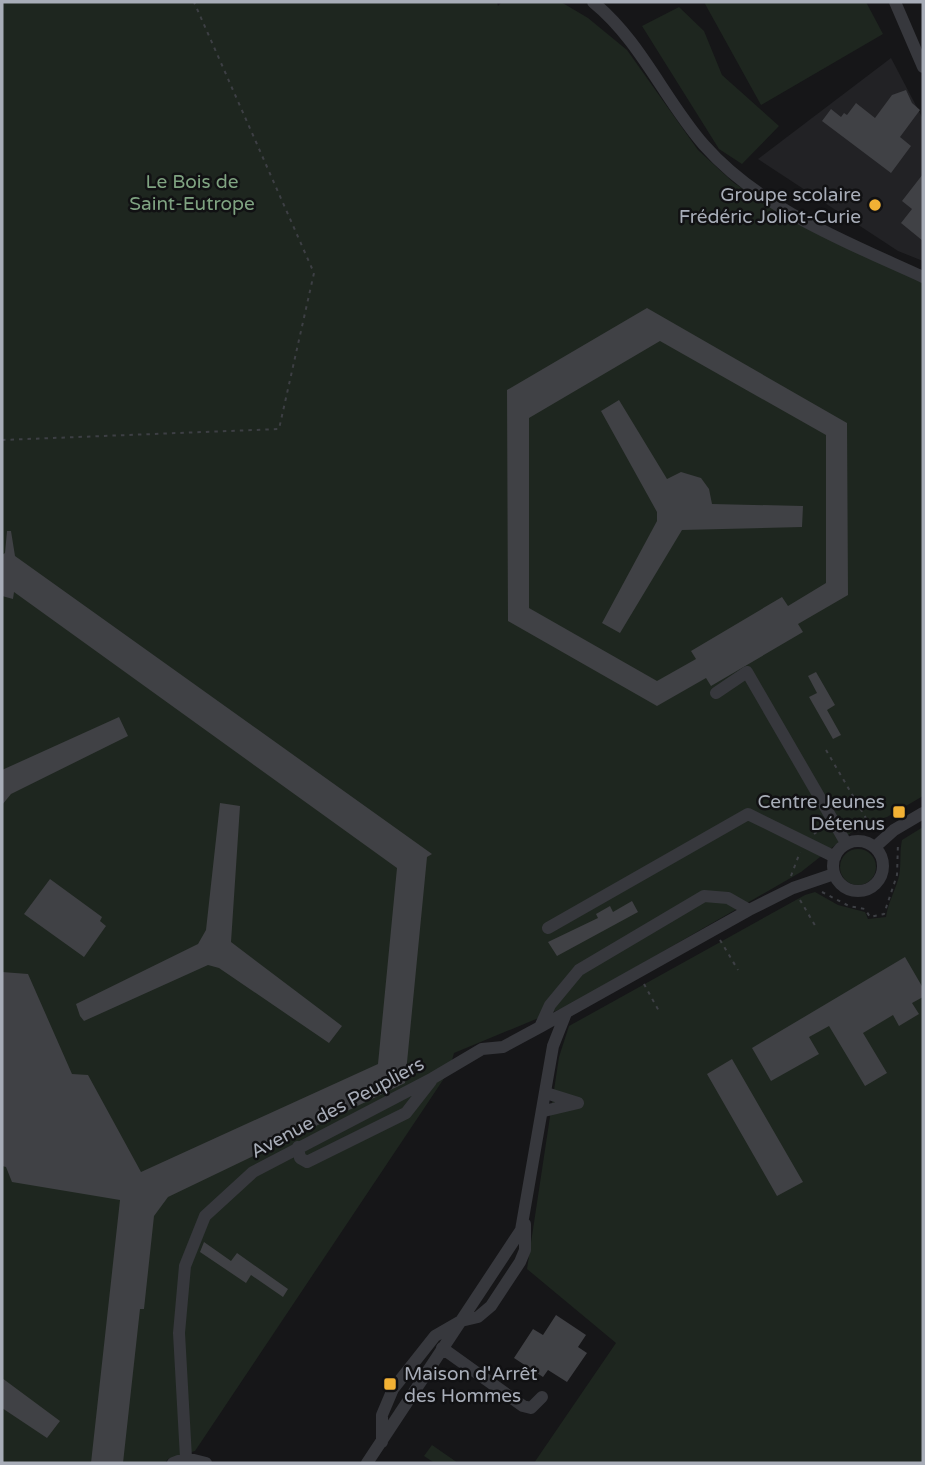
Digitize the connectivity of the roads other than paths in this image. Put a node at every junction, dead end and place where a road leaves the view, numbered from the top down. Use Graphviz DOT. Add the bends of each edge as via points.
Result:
graph roads {
  1 [pos="593,2"];
  2 [pos="895,2"];
  3 [pos="923,68"];
  4 [pos="923,277"];
  5 [pos="716,692"];
  6 [pos="923,813"];
  7 [pos="846,843"];
  8 [pos="876,846"];
  9 [pos="835,857"];
  10 [pos="834,874"];
  11 [pos="749,910"];
  12 [pos="548,928"];
  13 [pos="566,1013"];
  14 [pos="540,1027"];
  15 [pos="433,1079"];
  16 [pos="546,1093"];
  17 [pos="544,1111"];
  18 [pos="298,1146"];
  19 [pos="461,1321"];
  20 [pos="443,1348"];
  21 [pos="542,1397"];
  22 [pos="382,1443"];
  23 [pos="186,1458"];
  24 [pos="173,1463"];
  25 [pos="206,1463"];
  26 [pos="367,1463"];
  1 -- 4 [label="street" via="628,35 719,161 789,211"];
  2 -- 3 [label="street"];
  5 -- 7 [label="street" via="747,672"];
  6 -- 8 [label="street"];
  7 -- 8 [label="street" via="861,840"];
  7 -- 9 [label="street"];
  8 -- 10 [label="street" via="884,868 871,888 854,891 838,882"];
  9 -- 10 [label="street"];
  9 -- 12 [label="street" via="748,814"];
  10 -- 11 [label="street, Avenue des Peupliers"];
  11 -- 13 [label="street, Avenue des Peupliers"];
  11 -- 14 [label="street" via="728,898 704,896 579,970 550,1004"];
  13 -- 14 [label="street, Avenue des Peupliers"];
  13 -- 16 [label="street" via="553,1046"];
  14 -- 15 [label="street, Avenue des Peupliers" via="503,1047 482,1049"];
  15 -- 18 [label="street, Avenue des Peupliers"];
  15 -- 18 [label="street" via="406,1113 307,1162 300,1158"];
  16 -- 17 [label="street"];
  16 -- 17 [label="street" via="578,1103"];
  17 -- 19 [label="street" via="525,1217 513,1246"];
  18 -- 23 [label="street, Avenue des Peupliers" via="253,1172 205,1216 185,1266 179,1333"];
  19 -- 20 [label="street"];
  19 -- 22 [label="street" via="423,1347 393,1389 382,1415"];
  20 -- 21 [label="street" via="523,1406 531,1408"];
  20 -- 22 [label="street"];
  22 -- 26 [label="street"];
  23 -- 24 [label="street"];
  23 -- 25 [label="street"];
}
